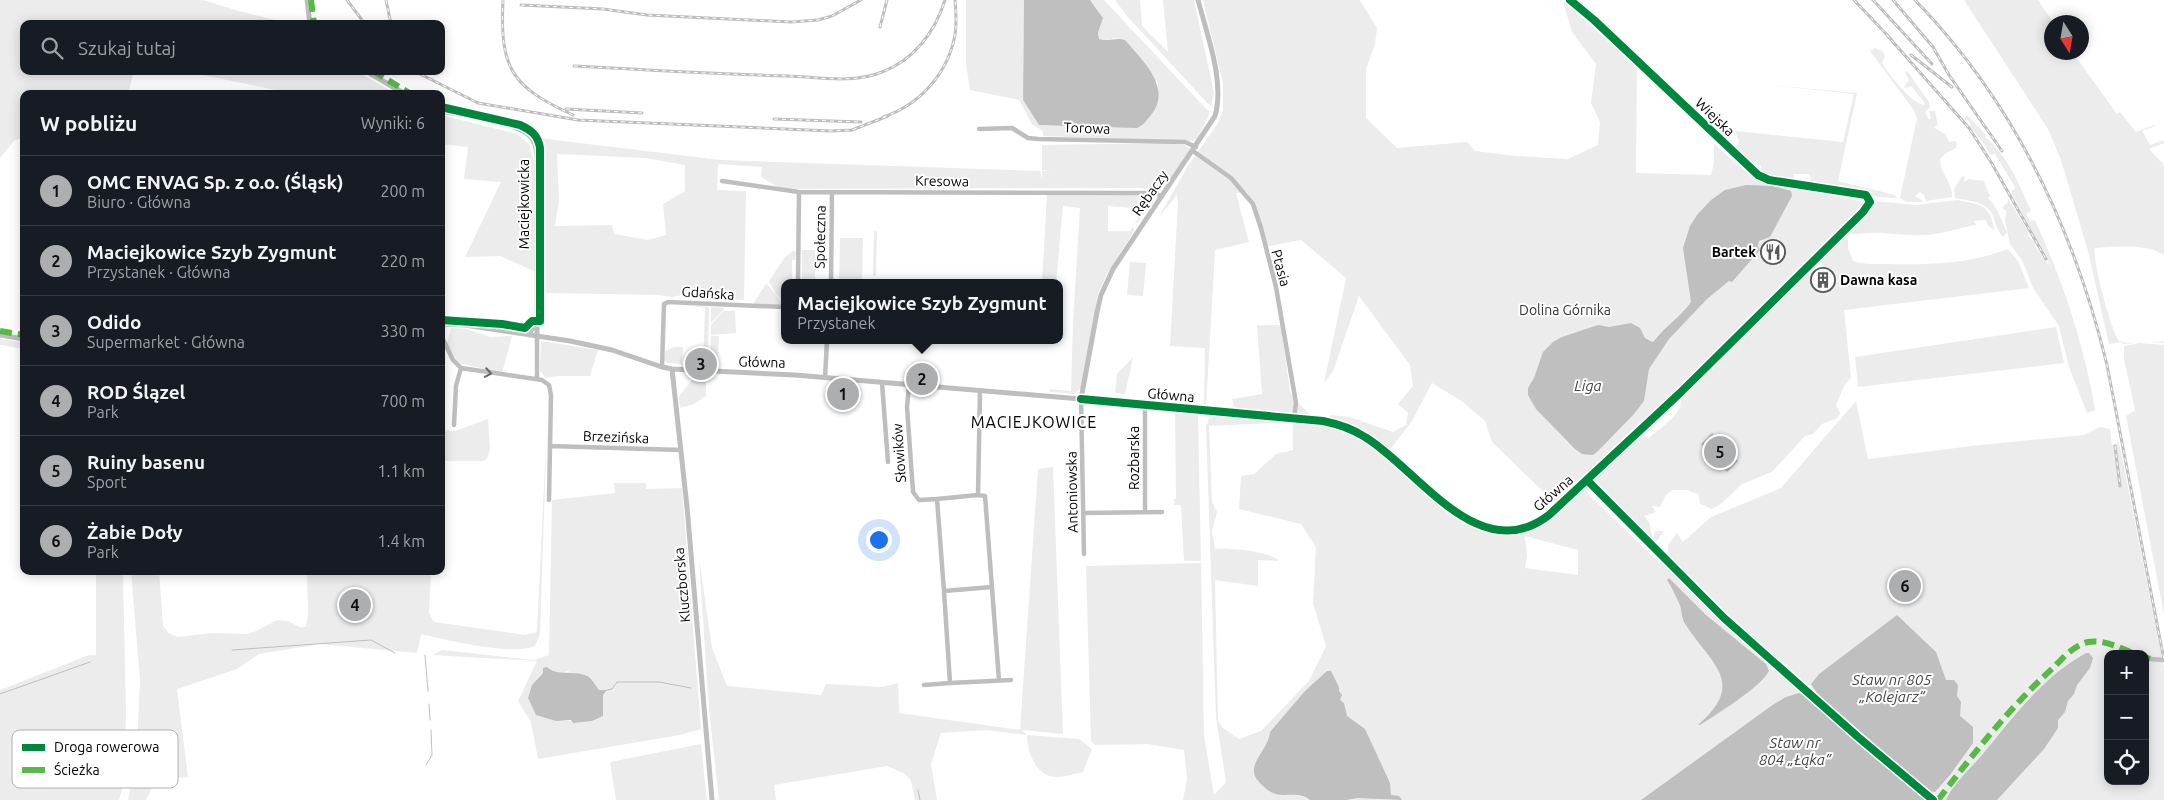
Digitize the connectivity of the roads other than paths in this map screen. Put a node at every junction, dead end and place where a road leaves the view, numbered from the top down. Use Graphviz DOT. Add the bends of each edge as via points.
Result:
graph roads {
  1 [pos="307,0"];
  2 [pos="1198,0"];
  3 [pos="1570,0"];
  4 [pos="310,20"];
  5 [pos="373,75"];
  6 [pos="398,90"];
  7 [pos="445,111"];
  8 [pos="979,129"];
  9 [pos="1195,149"];
  10 [pos="722,181"];
  11 [pos="799,192"];
  12 [pos="832,192"];
  13 [pos="1162,196"];
  14 [pos="1870,199"];
  15 [pos="798,279"];
  16 [pos="831,279"];
  17 [pos="781,307"];
  18 [pos="536,321"];
  19 [pos="445,324"];
  20 [pos="0,335"];
  21 [pos="529,335"];
  22 [pos="537,336"];
  23 [pos="20,338"];
  24 [pos="445,343"];
  25 [pos="827,344"];
  26 [pos="662,367"];
  27 [pos="461,368"];
  28 [pos="672,369"];
  29 [pos="825,378"];
  30 [pos="537,379"];
  31 [pos="882,383"];
  32 [pos="909,385"];
  33 [pos="980,390"];
  34 [pos="1081,399"];
  35 [pos="1145,405"];
  36 [pos="1294,418"];
  37 [pos="454,425"];
  38 [pos="550,446"];
  39 [pos="681,450"];
  40 [pos="888,462"];
  41 [pos="978,495"];
  42 [pos="937,498"];
  43 [pos="549,500"];
  44 [pos="1145,512"];
  45 [pos="1162,512"];
  46 [pos="1084,513"];
  47 [pos="1084,554"];
  48 [pos="992,587"];
  49 [pos="944,591"];
  50 [pos="2150,659"];
  51 [pos="2164,660"];
  52 [pos="999,680"];
  53 [pos="1011,680"];
  54 [pos="950,683"];
  55 [pos="924,685"];
  56 [pos="712,800"];
  1 -- 4 [label="street"];
  2 -- 9 [label="street, Rębaczy" via="1219,94 1215,116"];
  3 -- 14 [label="street, Wiejska" via="1758,175 1768,180 1858,194"];
  5 -- 6 [label="street"];
  7 -- 18 [label="street, Maciejkowicka" via="514,128 533,141 537,161"];
  8 -- 9 [label="street, Torowa" via="1012,128 1028,138 1038,139 1185,142"];
  9 -- 13 [label="street, Rębaczy"];
  9 -- 36 [label="street, Ptasia" via="1231,178 1253,204 1276,287 1296,403"];
  10 -- 11 [label="street, Kresowa"];
  11 -- 12 [label="street, Kresowa"];
  11 -- 15 [label="street"];
  12 -- 13 [label="street, Kresowa" via="1154,193"];
  12 -- 16 [label="street, Społeczna"];
  13 -- 34 [label="street, Rębaczy" via="1113,269 1101,295"];
  14 -- 36 [label="street, Główna" via="1863,212 1727,348 1549,515 1533,525 1502,530 1458,515 1367,438 1344,426"];
  17 -- 26 [label="street, Gdańska" via="664,304"];
  18 -- 21 [label="street, Maciejkowicka"];
  18 -- 22 [label="street, Maciejkowicka"];
  19 -- 21 [label="street, Główna"];
  20 -- 23 [label="street"];
  21 -- 22 [label="street, Główna"];
  22 -- 26 [label="street, Główna" via="612,350"];
  22 -- 30 [label="street"];
  24 -- 27 [label="street"];
  25 -- 29 [label="street"];
  26 -- 28 [label="street, Główna"];
  27 -- 30 [label="street, one-way"];
  27 -- 37 [label="street" via="456,386"];
  28 -- 29 [label="street, Główna"];
  28 -- 39 [label="street, Kluczborska"];
  29 -- 31 [label="street, Główna"];
  30 -- 38 [label="street" via="546,383 550,390"];
  31 -- 32 [label="street, Główna"];
  31 -- 40 [label="street"];
  32 -- 33 [label="street, Główna"];
  32 -- 42 [label="street, Słowików" via="907,407 914,495 919,500"];
  33 -- 34 [label="street, Główna"];
  33 -- 41 [label="street"];
  34 -- 35 [label="street, Główna"];
  34 -- 46 [label="street, Antoniowska"];
  35 -- 36 [label="street, Główna"];
  35 -- 44 [label="street, Rozbarska"];
  38 -- 39 [label="street, Brzezińska"];
  38 -- 43 [label="street"];
  39 -- 56 [label="street, Kluczborska"];
  41 -- 42 [label="street, Słowików"];
  41 -- 48 [label="street" via="985,496"];
  42 -- 49 [label="street"];
  44 -- 45 [label="street"];
  44 -- 46 [label="street"];
  46 -- 47 [label="street, Antoniowska"];
  48 -- 49 [label="street"];
  48 -- 52 [label="street"];
  49 -- 54 [label="street"];
  50 -- 51 [label="street"];
  52 -- 53 [label="street"];
  52 -- 54 [label="street"];
  54 -- 55 [label="street"];
}
